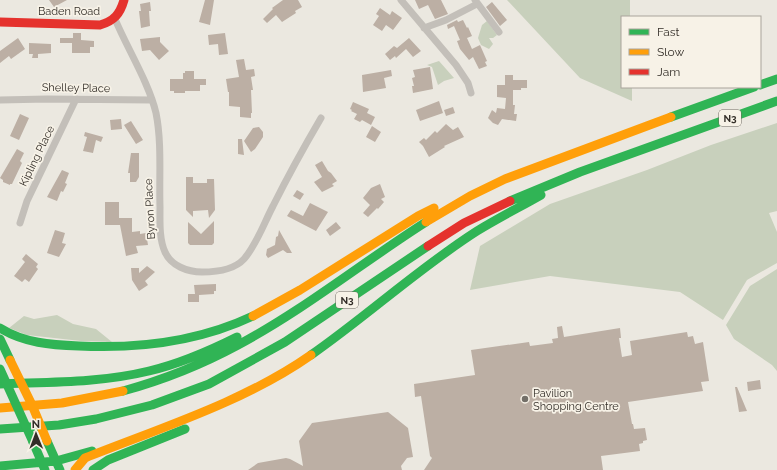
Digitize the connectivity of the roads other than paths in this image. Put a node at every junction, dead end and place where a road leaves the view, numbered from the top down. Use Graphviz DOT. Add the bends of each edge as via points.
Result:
graph roads {
  1 [pos="124,0"];
  2 [pos="401,0"];
  3 [pos="476,2"];
  4 [pos="114,19"];
  5 [pos="0,22"];
  6 [pos="424,28"];
  7 [pos="499,32"];
  8 [pos="777,79"];
  9 [pos="761,85"];
  10 [pos="751,88"];
  11 [pos="471,93"];
  12 [pos="76,99"];
  13 [pos="0,100"];
  14 [pos="151,100"];
  15 [pos="777,101"];
  16 [pos="321,118"];
  17 [pos="580,172"];
  18 [pos="472,195"];
  19 [pos="20,223"];
  20 [pos="334,284"];
  21 [pos="0,328"];
  22 [pos="0,339"];
  23 [pos="297,365"];
  24 [pos="0,369"];
  25 [pos="0,384"];
  26 [pos="0,408"];
  27 [pos="0,429"];
  28 [pos="111,447"];
  29 [pos="56,461"];
  30 [pos="19,465"];
  31 [pos="0,466"];
  32 [pos="43,466"];
  33 [pos="28,470"];
  34 [pos="60,470"];
  35 [pos="75,470"];
  36 [pos="93,470"];
  1 -- 4 [label="main road, Baden Road" via="120,12"];
  2 -- 6 [label="street"];
  3 -- 6 [label="street" via="446,20"];
  3 -- 7 [label="street"];
  4 -- 5 [label="main road, Baden Road" via="104,24 93,25"];
  4 -- 14 [label="street, Byron Place"];
  6 -- 11 [label="street" via="456,65 468,83"];
  8 -- 9 [label="main road"];
  10 -- 18 [label="main road, N3" via="522,172"];
  12 -- 13 [label="street, Shelley Place"];
  12 -- 14 [label="street, Shelley Place"];
  12 -- 19 [label="street, Kipling Place" via="27,201"];
  14 -- 16 [label="street, Byron Place" via="158,126 160,214 165,252 178,267 191,272 215,272 228,269 243,260"];
  15 -- 17 [label="main road, N3"];
  17 -- 23 [label="main road" via="477,231"];
  17 -- 27 [label="main road, N3" via="503,203 464,223 285,342 209,384 152,405 96,419 59,425"];
  18 -- 20 [label="main road, N3" via="434,217"];
  18 -- 21 [label="main road" via="418,216 283,301 246,319 200,336 146,346 109,348 28,341"];
  20 -- 25 [label="main road" via="232,340 179,362 149,371 104,378"];
  20 -- 26 [label="main road, N3" via="238,346 179,373 100,397 48,405"];
  22 -- 29 [label="main road, bridge"];
  23 -- 28 [label="main road" via="212,408"];
  23 -- 36 [label="main road" via="281,381 255,396 206,420 108,460"];
  24 -- 32 [label="main road, bridge"];
  28 -- 29 [label="main road"];
  28 -- 35 [label="main road" via="85,458"];
  29 -- 32 [label="main road"];
  29 -- 34 [label="main road"];
  30 -- 31 [label="main road"];
  30 -- 32 [label="main road"];
  30 -- 33 [label="main road"];
}
